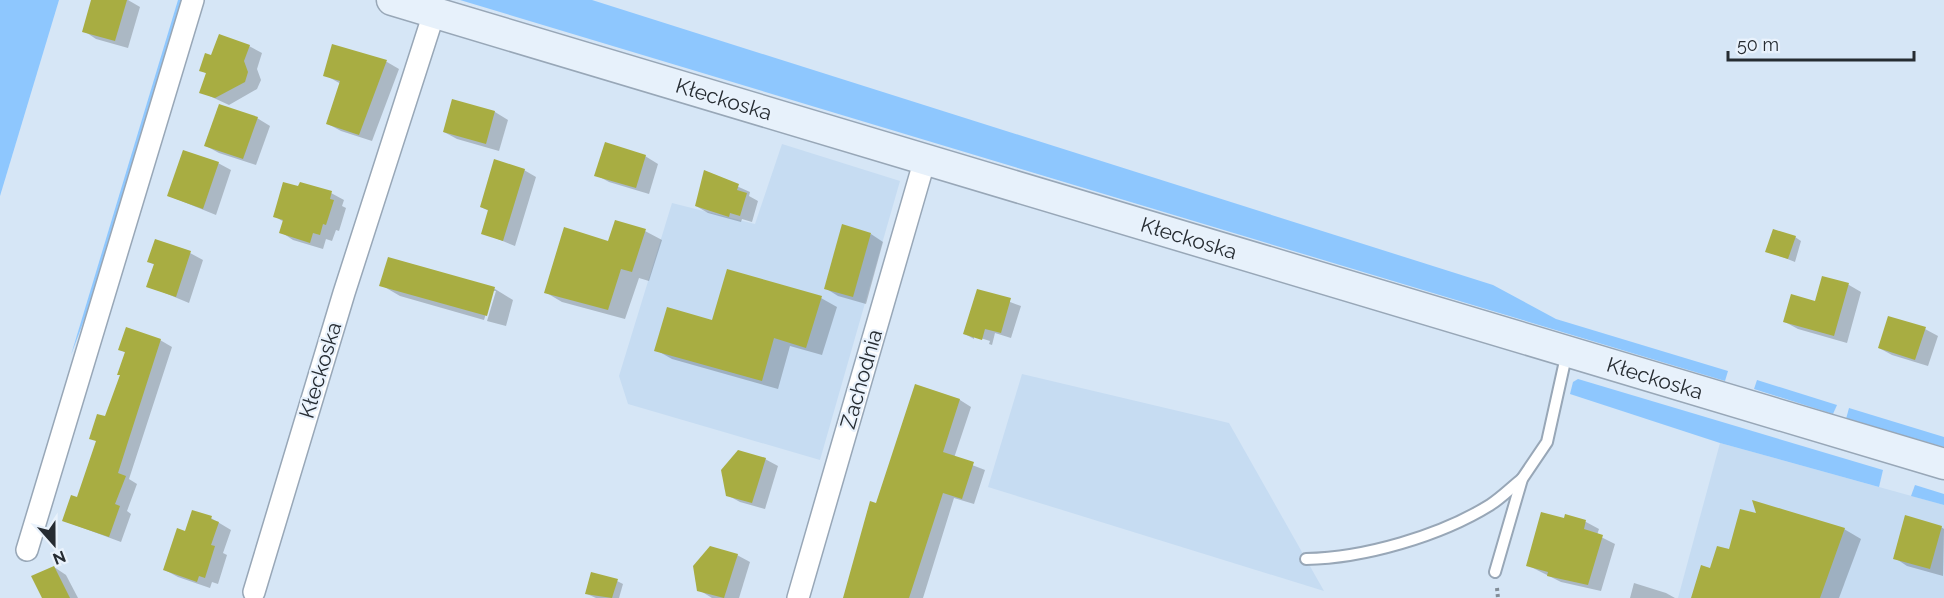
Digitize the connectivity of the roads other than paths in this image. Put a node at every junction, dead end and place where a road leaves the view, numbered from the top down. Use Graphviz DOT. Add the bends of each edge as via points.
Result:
graph roads {
  1 [pos="193,0"];
  2 [pos="392,0"];
  3 [pos="434,13"];
  4 [pos="925,159"];
  5 [pos="1568,352"];
  6 [pos="1944,464"];
  7 [pos="1522,479"];
  8 [pos="27,550"];
  9 [pos="1306,559"];
  10 [pos="1495,573"];
  11 [pos="254,592"];
  12 [pos="798,598"];
  1 -- 8 [label="street"];
  2 -- 3 [label="main road, Kłeckoska"];
  3 -- 4 [label="main road, Kłeckoska"];
  3 -- 11 [label="street, Kłeckoska"];
  4 -- 5 [label="main road, Kłeckoska"];
  4 -- 12 [label="street, Zachodnia"];
  5 -- 6 [label="main road, Kłeckoska"];
  5 -- 7 [label="lane" via="1547,442"];
  7 -- 9 [label="lane" via="1490,505 1433,532 1375,549"];
  7 -- 10 [label="lane"];
}
